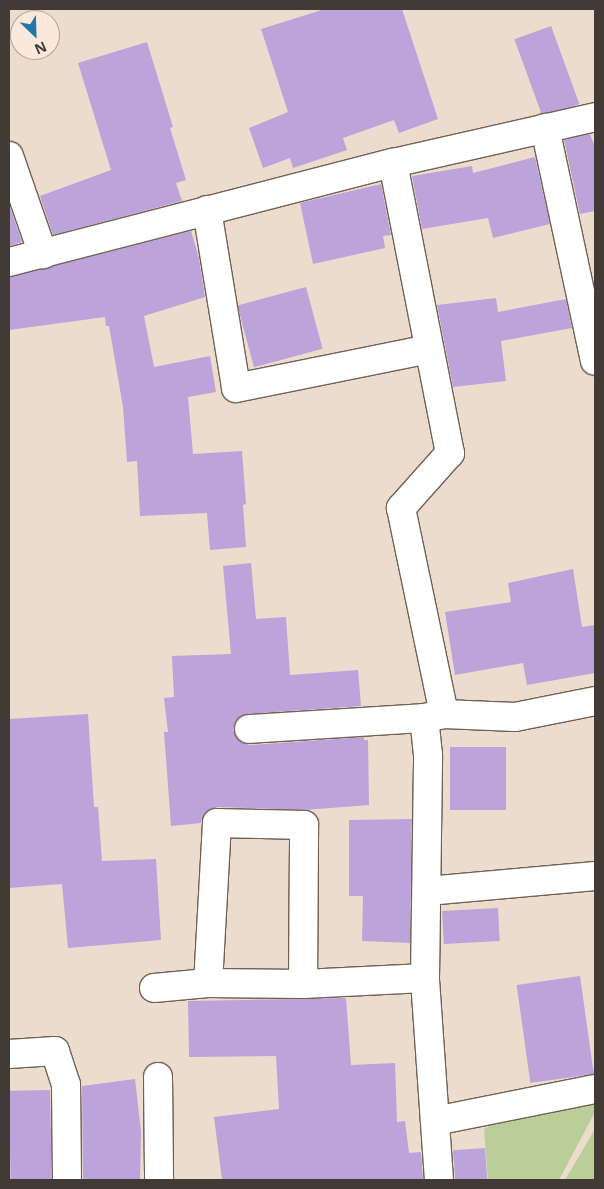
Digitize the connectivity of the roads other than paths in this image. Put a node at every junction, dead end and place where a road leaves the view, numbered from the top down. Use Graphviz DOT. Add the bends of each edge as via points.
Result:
graph roads {
  1 [pos="595,117"];
  2 [pos="545,128"];
  3 [pos="9,156"];
  4 [pos="393,164"];
  5 [pos="207,210"];
  6 [pos="43,254"];
  7 [pos="9,262"];
  8 [pos="429,349"];
  9 [pos="595,361"];
  10 [pos="595,701"];
  11 [pos="434,716"];
  12 [pos="249,729"];
  13 [pos="595,876"];
  14 [pos="427,891"];
  15 [pos="425,978"];
  16 [pos="208,983"];
  17 [pos="303,984"];
  18 [pos="154,988"];
  19 [pos="9,1054"];
  20 [pos="158,1077"];
  21 [pos="595,1089"];
  22 [pos="435,1121"];
  23 [pos="67,1180"];
  24 [pos="158,1180"];
  25 [pos="439,1180"];
  1 -- 2 [label="street"];
  2 -- 4 [label="street"];
  2 -- 9 [label="street"];
  3 -- 6 [label="street"];
  4 -- 5 [label="street"];
  4 -- 8 [label="street"];
  5 -- 6 [label="street"];
  5 -- 8 [label="street" via="236,388"];
  6 -- 7 [label="street"];
  8 -- 11 [label="street" via="450,453 400,508"];
  10 -- 11 [label="street" via="515,717"];
  11 -- 12 [label="street"];
  11 -- 14 [label="street" via="428,755"];
  13 -- 14 [label="street"];
  14 -- 15 [label="street"];
  15 -- 17 [label="street"];
  15 -- 22 [label="street"];
  16 -- 17 [label="street"];
  16 -- 17 [label="street" via="217,822 304,826"];
  16 -- 18 [label="street"];
  19 -- 23 [label="street" via="55,1051 66,1084"];
  20 -- 24 [label="street"];
  21 -- 22 [label="street"];
  22 -- 25 [label="street"];
}
